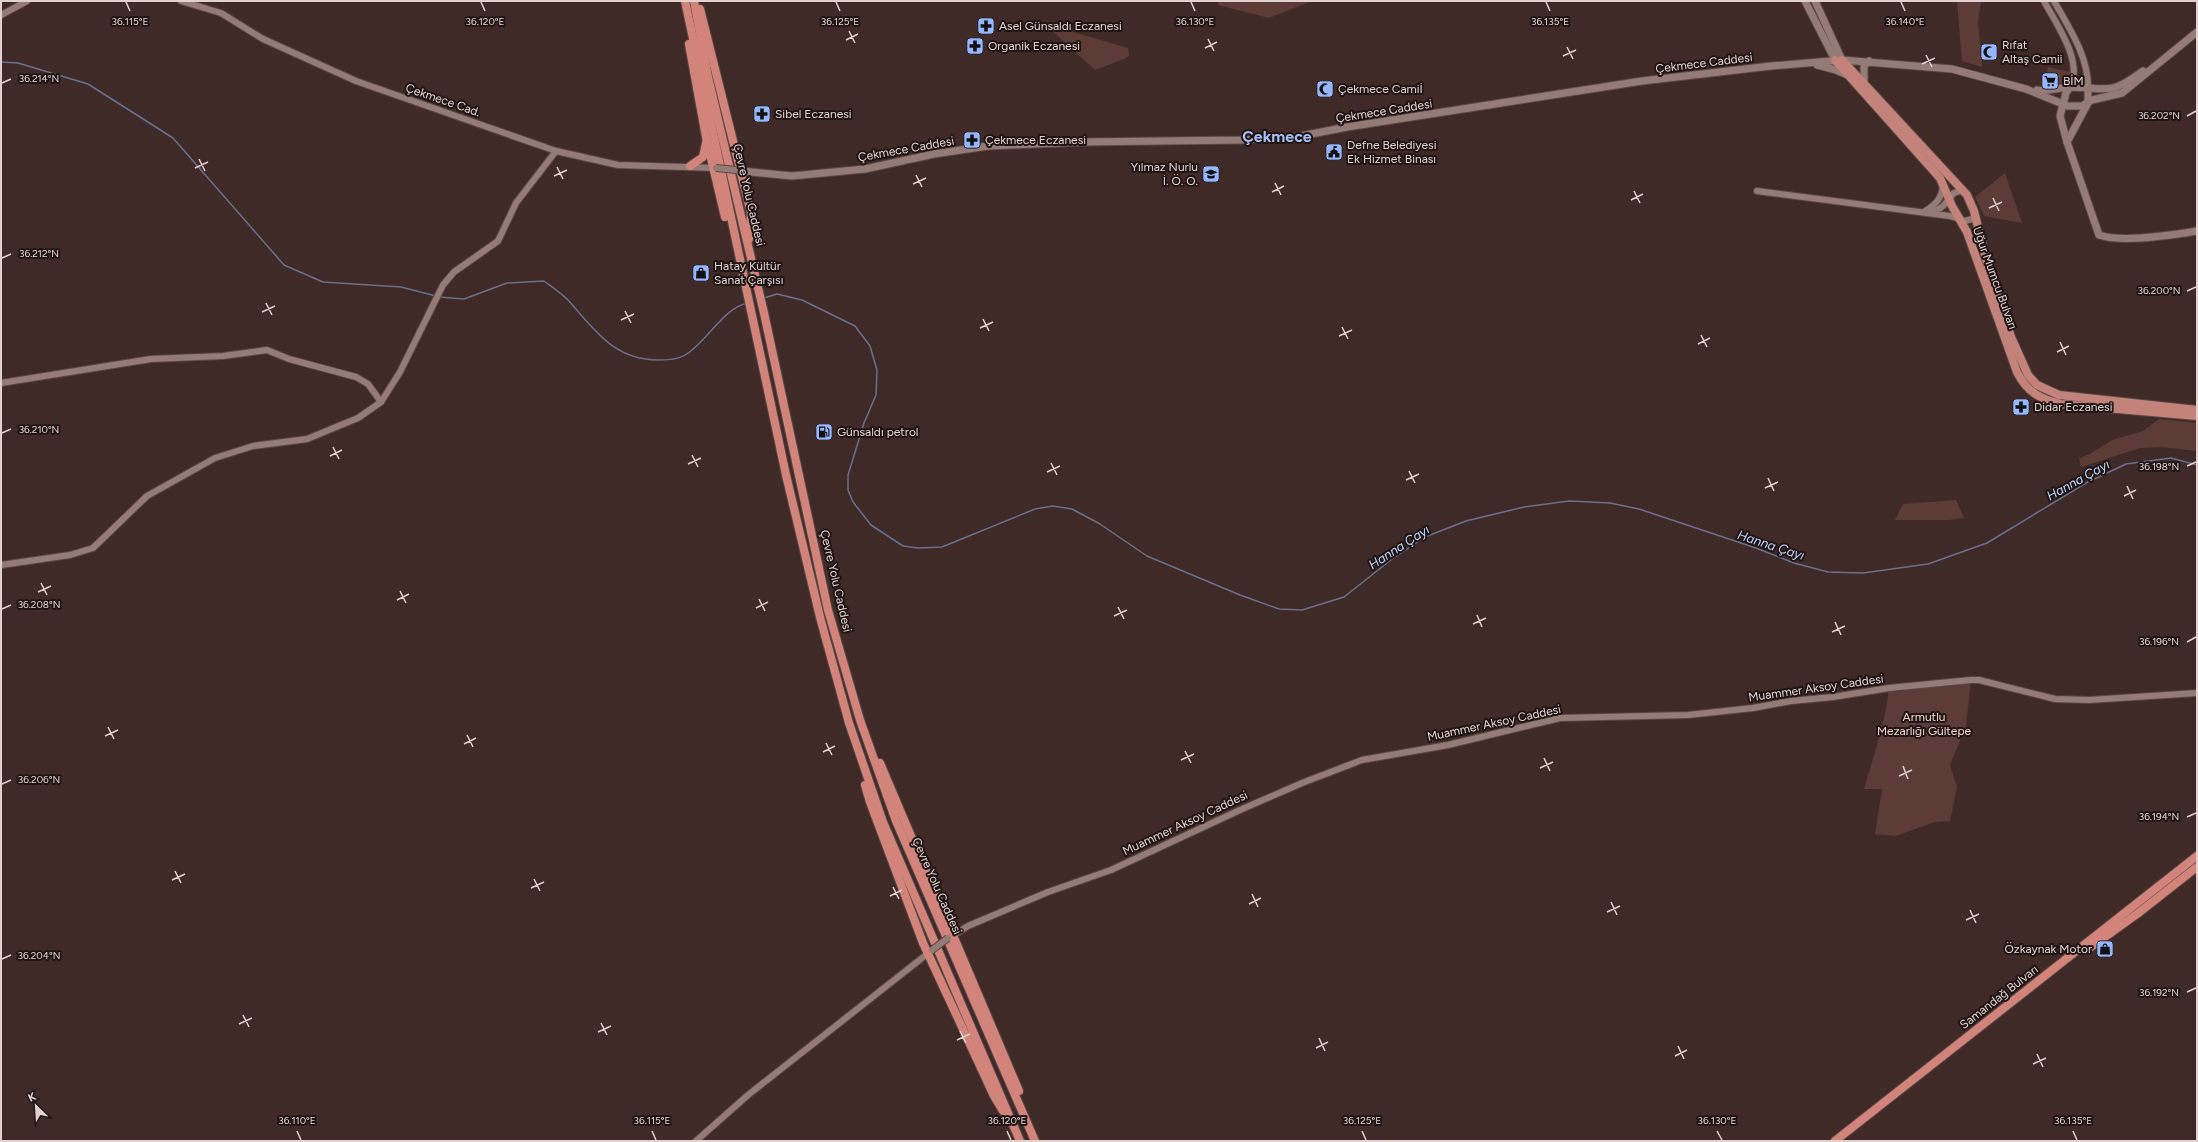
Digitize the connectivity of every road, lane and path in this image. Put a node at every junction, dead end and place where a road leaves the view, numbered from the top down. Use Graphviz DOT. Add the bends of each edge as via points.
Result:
graph roads {
  1 [pos="27,1"];
  2 [pos="181,1"];
  3 [pos="684,1"];
  4 [pos="694,1"];
  5 [pos="698,1"];
  6 [pos="1805,1"];
  7 [pos="1815,1"];
  8 [pos="2044,1"];
  9 [pos="2054,1"];
  10 [pos="1,15"];
  11 [pos="2197,32"];
  12 [pos="1839,60"];
  13 [pos="2162,60"];
  14 [pos="1869,61"];
  15 [pos="1805,63"];
  16 [pos="1848,75"];
  17 [pos="1864,82"];
  18 [pos="2070,87"];
  19 [pos="2026,89"];
  20 [pos="2088,89"];
  21 [pos="2063,103"];
  22 [pos="2088,103"];
  23 [pos="706,136"];
  24 [pos="2067,142"];
  25 [pos="556,151"];
  26 [pos="690,166"];
  27 [pos="714,168"];
  28 [pos="739,171"];
  29 [pos="1944,184"];
  30 [pos="1963,190"];
  31 [pos="1757,191"];
  32 [pos="1950,199"];
  33 [pos="1921,212"];
  34 [pos="1960,218"];
  35 [pos="1976,218"];
  36 [pos="2197,231"];
  37 [pos="748,244"];
  38 [pos="737,246"];
  39 [pos="1,383"];
  40 [pos="382,402"];
  41 [pos="2197,410"];
  42 [pos="2197,416"];
  43 [pos="1,565"];
  44 [pos="2197,693"];
  45 [pos="860,720"];
  46 [pos="849,723"];
  47 [pos="2197,856"];
  48 [pos="2197,867"];
  49 [pos="950,937"];
  50 [pos="930,952"];
  51 [pos="1016,1132"];
  52 [pos="696,1141"];
  53 [pos="1020,1141"];
  54 [pos="1036,1141"];
  55 [pos="1835,1141"];
  56 [pos="1841,1141"];
  1 -- 10 [label="street"];
  2 -- 25 [label="street, Çekmece Cad." via="221,13 263,39 356,81"];
  3 -- 23 [label="highway" via="690,52"];
  3 -- 38 [label="highway, Çevre Yolu Caddesi"];
  4 -- 37 [label="highway, Çevre Yolu Caddesi" via="708,77"];
  5 -- 28 [label="highway"];
  6 -- 12 [label="main road, Uğur Mumcu Bulvarı"];
  7 -- 12 [label="main road, Uğur Mumcu Bulvarı"];
  8 -- 18 [label="street" via="2075,65 2075,78"];
  9 -- 20 [label="street" via="2081,53 2088,77"];
  11 -- 13 [label="main road"];
  12 -- 14 [label="main road, Çekmece Caddesi"];
  12 -- 15 [label="main road, Çekmece Caddesi"];
  12 -- 16 [label="main road, Uğur Mumcu Bulvarı"];
  12 -- 17 [label="main road, Uğur Mumcu Bulvarı"];
  13 -- 20 [label="main road, Çekmece Caddesi" via="2125,84 2108,90"];
  13 -- 22 [label="main road, Çekmece Caddesi" via="2122,93"];
  14 -- 17 [label="main road" via="1864,66"];
  14 -- 19 [label="main road, Çekmece Caddesi" via="1952,69"];
  15 -- 16 [label="main road" via="1828,67"];
  15 -- 28 [label="main road, Çekmece Caddesi" via="1642,81 1296,137 994,146 934,154 864,169 792,176"];
  16 -- 29 [label="main road, Uğur Mumcu Bulvarı"];
  17 -- 30 [label="main road, Uğur Mumcu Bulvarı"];
  18 -- 19 [label="main road, Çekmece Caddesi" via="2046,91"];
  18 -- 20 [label="main road, Çekmece Caddesi"];
  18 -- 21 [label="main road"];
  19 -- 21 [label="main road, Çekmece Caddesi"];
  20 -- 22 [label="main road"];
  21 -- 22 [label="main road, Çekmece Caddesi" via="2075,107"];
  21 -- 24 [label="main road" via="2060,116"];
  22 -- 24 [label="main road"];
  23 -- 26 [label="highway" via="703,157"];
  23 -- 27 [label="highway"];
  24 -- 36 [label="main road" via="2099,235 2144,238"];
  25 -- 26 [label="street, Çekmece Cad." via="618,164"];
  25 -- 40 [label="street" via="516,203 498,241 454,272 443,284 400,372"];
  26 -- 27 [label="street, Çekmece Cad."];
  27 -- 28 [label="street, Çekmece Cad., bridge"];
  27 -- 38 [label="highway" via="727,222"];
  28 -- 37 [label="highway" via="751,213"];
  29 -- 32 [label="main road, Uğur Mumcu Bulvarı"];
  29 -- 33 [label="street" via="1941,197"];
  30 -- 32 [label="street" via="1954,192"];
  30 -- 35 [label="main road, Uğur Mumcu Bulvarı" via="1972,202"];
  31 -- 33 [label="street"];
  32 -- 33 [label="street" via="1940,209"];
  32 -- 34 [label="main road, Uğur Mumcu Bulvarı"];
  33 -- 34 [label="street"];
  34 -- 35 [label="street"];
  34 -- 42 [label="main road, Uğur Mumcu Bulvarı" via="2017,372 2030,392 2061,404"];
  35 -- 41 [label="main road, Uğur Mumcu Bulvarı" via="1989,271 2012,337 2028,375 2037,385 2059,395"];
  37 -- 45 [label="highway, Çevre Yolu Caddesi" via="828,610"];
  38 -- 46 [label="highway, Çevre Yolu Caddesi" via="820,621"];
  39 -- 40 [label="street" via="151,359 223,356 267,350 289,359 356,377 368,384"];
  40 -- 43 [label="street" via="358,418 307,439 253,446 215,458 147,496 93,548 70,555"];
  44 -- 49 [label="street, Muammer Aksoy Caddesi" via="2089,700 2055,699 1971,680 1889,688 1688,715 1560,718 1448,745 1352,763 1240,810 1111,870 1048,892 968,926"];
  45 -- 49 [label="highway" via="892,789"];
  45 -- 54 [label="highway, Çevre Yolu Caddesi" via="896,821"];
  46 -- 50 [label="highway" via="870,802 901,888"];
  46 -- 51 [label="highway, Çevre Yolu Caddesi" via="883,822"];
  47 -- 55 [label="highway, Samandağ Bulvarı"];
  48 -- 56 [label="highway, Samandağ Bulvarı"];
  49 -- 50 [label="street, Muammer Aksoy Caddesi, bridge"];
  49 -- 54 [label="highway" via="1012,1072"];
  50 -- 51 [label="highway" via="994,1096"];
  50 -- 52 [label="street, Muammer Aksoy Caddesi" via="748,1095"];
  51 -- 53 [label="highway, Çevre Yolu Caddesi"];
}
